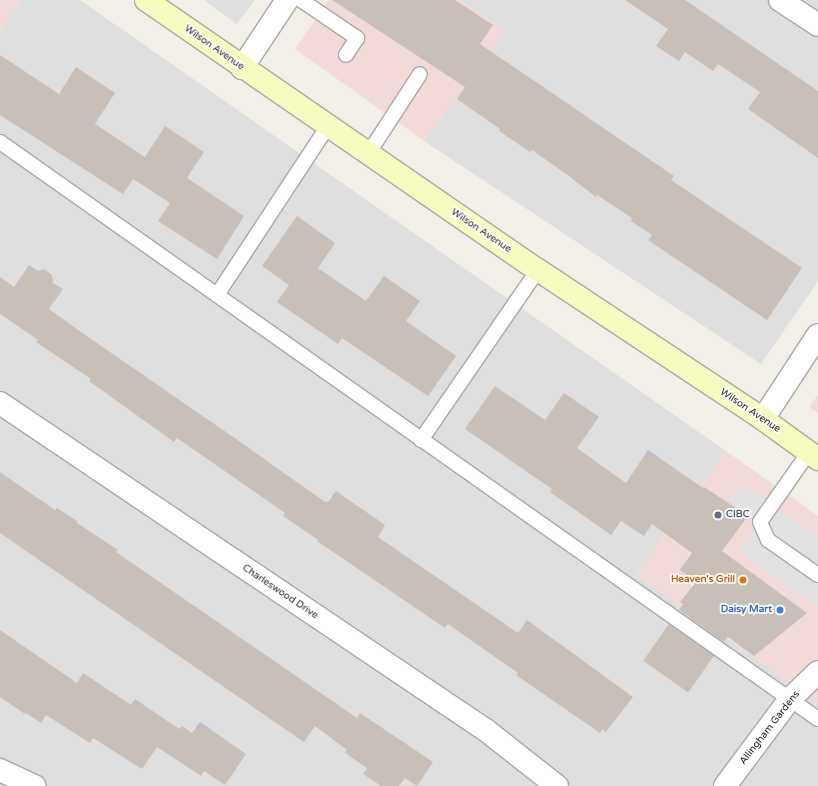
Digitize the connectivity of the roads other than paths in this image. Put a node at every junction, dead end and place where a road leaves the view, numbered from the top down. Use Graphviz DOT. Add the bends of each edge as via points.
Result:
graph roads {
  1 [pos="146,0"];
  2 [pos="287,0"];
  3 [pos="301,0"];
  4 [pos="780,0"];
  5 [pos="818,26"];
  6 [pos="346,55"];
  7 [pos="242,68"];
  8 [pos="420,74"];
  9 [pos="328,126"];
  10 [pos="0,142"];
  11 [pos="368,154"];
  12 [pos="538,270"];
  13 [pos="217,295"];
  14 [pos="818,335"];
  15 [pos="0,403"];
  16 [pos="762,419"];
  17 [pos="421,440"];
  18 [pos="813,456"];
  19 [pos="818,575"];
  20 [pos="818,672"];
  21 [pos="789,700"];
  22 [pos="818,719"];
  23 [pos="0,770"];
  24 [pos="34,786"];
  25 [pos="557,786"];
  26 [pos="725,786"];
  1 -- 7 [label="main road, Wilson Avenue"];
  2 -- 7 [label="street"];
  3 -- 6 [label="lane" via="357,38"];
  4 -- 5 [label="street"];
  7 -- 9 [label="main road, Wilson Avenue"];
  8 -- 11 [label="lane"];
  9 -- 11 [label="main road, Wilson Avenue"];
  9 -- 13 [label="lane"];
  10 -- 13 [label="lane"];
  11 -- 12 [label="main road, Wilson Avenue"];
  12 -- 16 [label="main road, Wilson Avenue"];
  12 -- 17 [label="lane"];
  13 -- 17 [label="lane"];
  14 -- 16 [label="street"];
  15 -- 25 [label="street, Charleswood Drive" via="487,731"];
  16 -- 18 [label="main road, Wilson Avenue"];
  17 -- 21 [label="lane"];
  18 -- 19 [label="lane" via="760,522 768,540"];
  20 -- 21 [label="street, Allingham Gardens"];
  21 -- 22 [label="lane"];
  21 -- 26 [label="street, Allingham Gardens" via="767,733"];
  23 -- 24 [label="street"];
}
